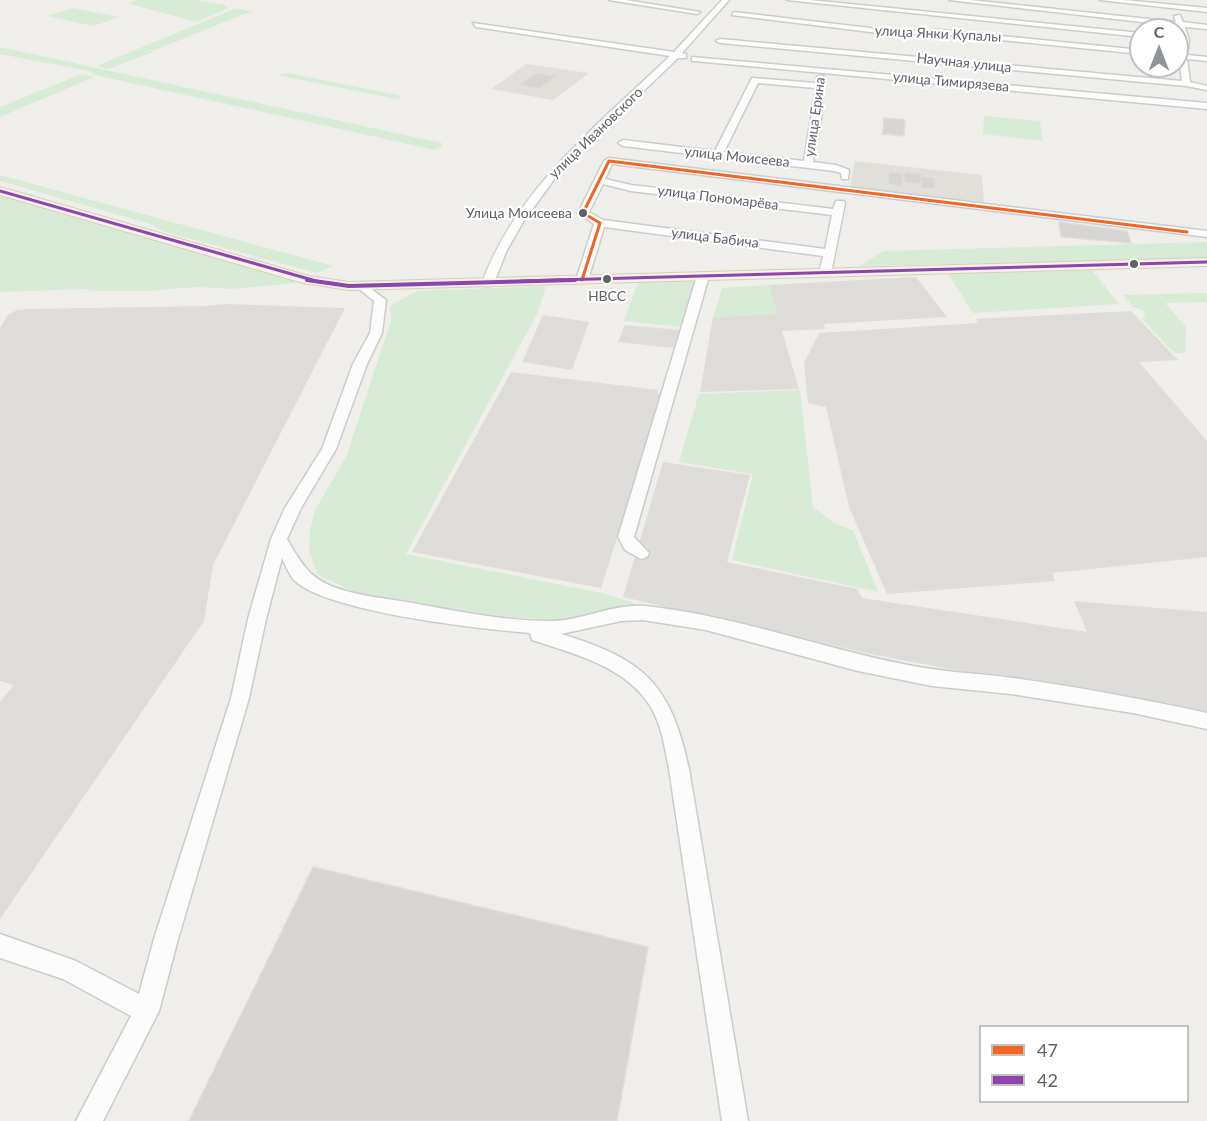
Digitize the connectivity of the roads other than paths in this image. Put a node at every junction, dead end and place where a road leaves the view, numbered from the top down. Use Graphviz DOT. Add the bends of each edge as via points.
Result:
graph roads {
  1 [pos="612,0"];
  2 [pos="726,0"];
  3 [pos="731,0"];
  4 [pos="790,0"];
  5 [pos="915,0"];
  6 [pos="952,0"];
  7 [pos="1103,0"];
  8 [pos="1013,3"];
  9 [pos="1175,4"];
  10 [pos="1207,10"];
  11 [pos="697,12"];
  12 [pos="734,14"];
  13 [pos="913,14"];
  14 [pos="1132,18"];
  15 [pos="1023,22"];
  16 [pos="476,25"];
  17 [pos="1189,25"];
  18 [pos="1207,27"];
  19 [pos="913,33"];
  20 [pos="1129,34"];
  21 [pos="720,41"];
  22 [pos="1129,51"];
  23 [pos="680,56"];
  24 [pos="900,56"];
  25 [pos="1189,57"];
  26 [pos="695,59"];
  27 [pos="1207,59"];
  28 [pos="822,70"];
  29 [pos="1185,78"];
  30 [pos="1186,84"];
  31 [pos="820,86"];
  32 [pos="1207,88"];
  33 [pos="1207,106"];
  34 [pos="622,143"];
  35 [pos="718,155"];
  36 [pos="808,165"];
  37 [pos="845,177"];
  38 [pos="599,180"];
  39 [pos="842,191"];
  40 [pos="0,192"];
  41 [pos="838,213"];
  42 [pos="600,223"];
  43 [pos="1207,234"];
  44 [pos="829,253"];
  45 [pos="1207,262"];
  46 [pos="825,273"];
  47 [pos="703,276"];
  48 [pos="582,280"];
  49 [pos="493,283"];
  50 [pos="363,287"];
  51 [pos="279,539"];
  52 [pos="641,553"];
  53 [pos="473,621"];
  54 [pos="1207,721"];
  55 [pos="0,946"];
  56 [pos="147,1011"];
  57 [pos="89,1121"];
  58 [pos="735,1121"];
  1 -- 11 [label="street"];
  2 -- 23 [label="street, улица Ивановского"];
  3 -- 23 [label="street, улица Ивановского"];
  4 -- 13 [label="street"];
  5 -- 13 [label="street"];
  6 -- 8 [label="street"];
  7 -- 9 [label="street"];
  8 -- 14 [label="street"];
  8 -- 15 [label="street" via="1011,11"];
  9 -- 10 [label="street"];
  12 -- 19 [label="street, улица Янки Купалы"];
  13 -- 15 [label="street"];
  13 -- 19 [label="street" via="919,18"];
  15 -- 20 [label="street"];
  16 -- 23 [label="street"];
  17 -- 18 [label="street"];
  19 -- 22 [label="street, улица Янки Купалы" via="952,33"];
  19 -- 24 [label="street"];
  21 -- 24 [label="street, Научная улица"];
  23 -- 49 [label="street, улица Ивановского" via="540,188 514,229"];
  24 -- 30 [label="street, Научная улица"];
  25 -- 27 [label="street"];
  26 -- 28 [label="street, улица Тимирязева"];
  28 -- 31 [label="street, улица Ерина"];
  28 -- 33 [label="street, улица Тимирязева"];
  29 -- 30 [label="street"];
  30 -- 32 [label="street, Научная улица"];
  31 -- 35 [label="street" via="755,80"];
  31 -- 36 [label="street, улица Ерина"];
  34 -- 35 [label="street, улица Моисеева"];
  35 -- 36 [label="street, улица Моисеева"];
  36 -- 37 [label="street, улица Моисеева" via="842,170"];
  38 -- 39 [label="street" via="609,161"];
  38 -- 41 [label="street, улица Пономарёва" via="631,188"];
  38 -- 42 [label="street" via="583,213"];
  39 -- 41 [label="street"];
  39 -- 43 [label="street"];
  40 -- 50 [label="main road" via="308,280"];
  41 -- 44 [label="street"];
  42 -- 44 [label="street, улица Бабича"];
  42 -- 48 [label="street"];
  44 -- 46 [label="street"];
  45 -- 46 [label="main road"];
  46 -- 47 [label="main road"];
  47 -- 48 [label="main road"];
  47 -- 52 [label="street" via="626,537"];
  48 -- 49 [label="main road"];
  49 -- 50 [label="main road"];
  50 -- 51 [label="street" via="381,300 376,333 360,364 329,449"];
  51 -- 53 [label="street" via="299,573 316,586 342,597"];
  51 -- 56 [label="street" via="240,698"];
  53 -- 54 [label="street" via="550,628 643,613 706,623 932,678 1133,705"];
  53 -- 58 [label="street" via="559,639 595,654 634,675 658,701 670,733 680,786"];
  55 -- 56 [label="street" via="68,969"];
  56 -- 57 [label="street"];
}
